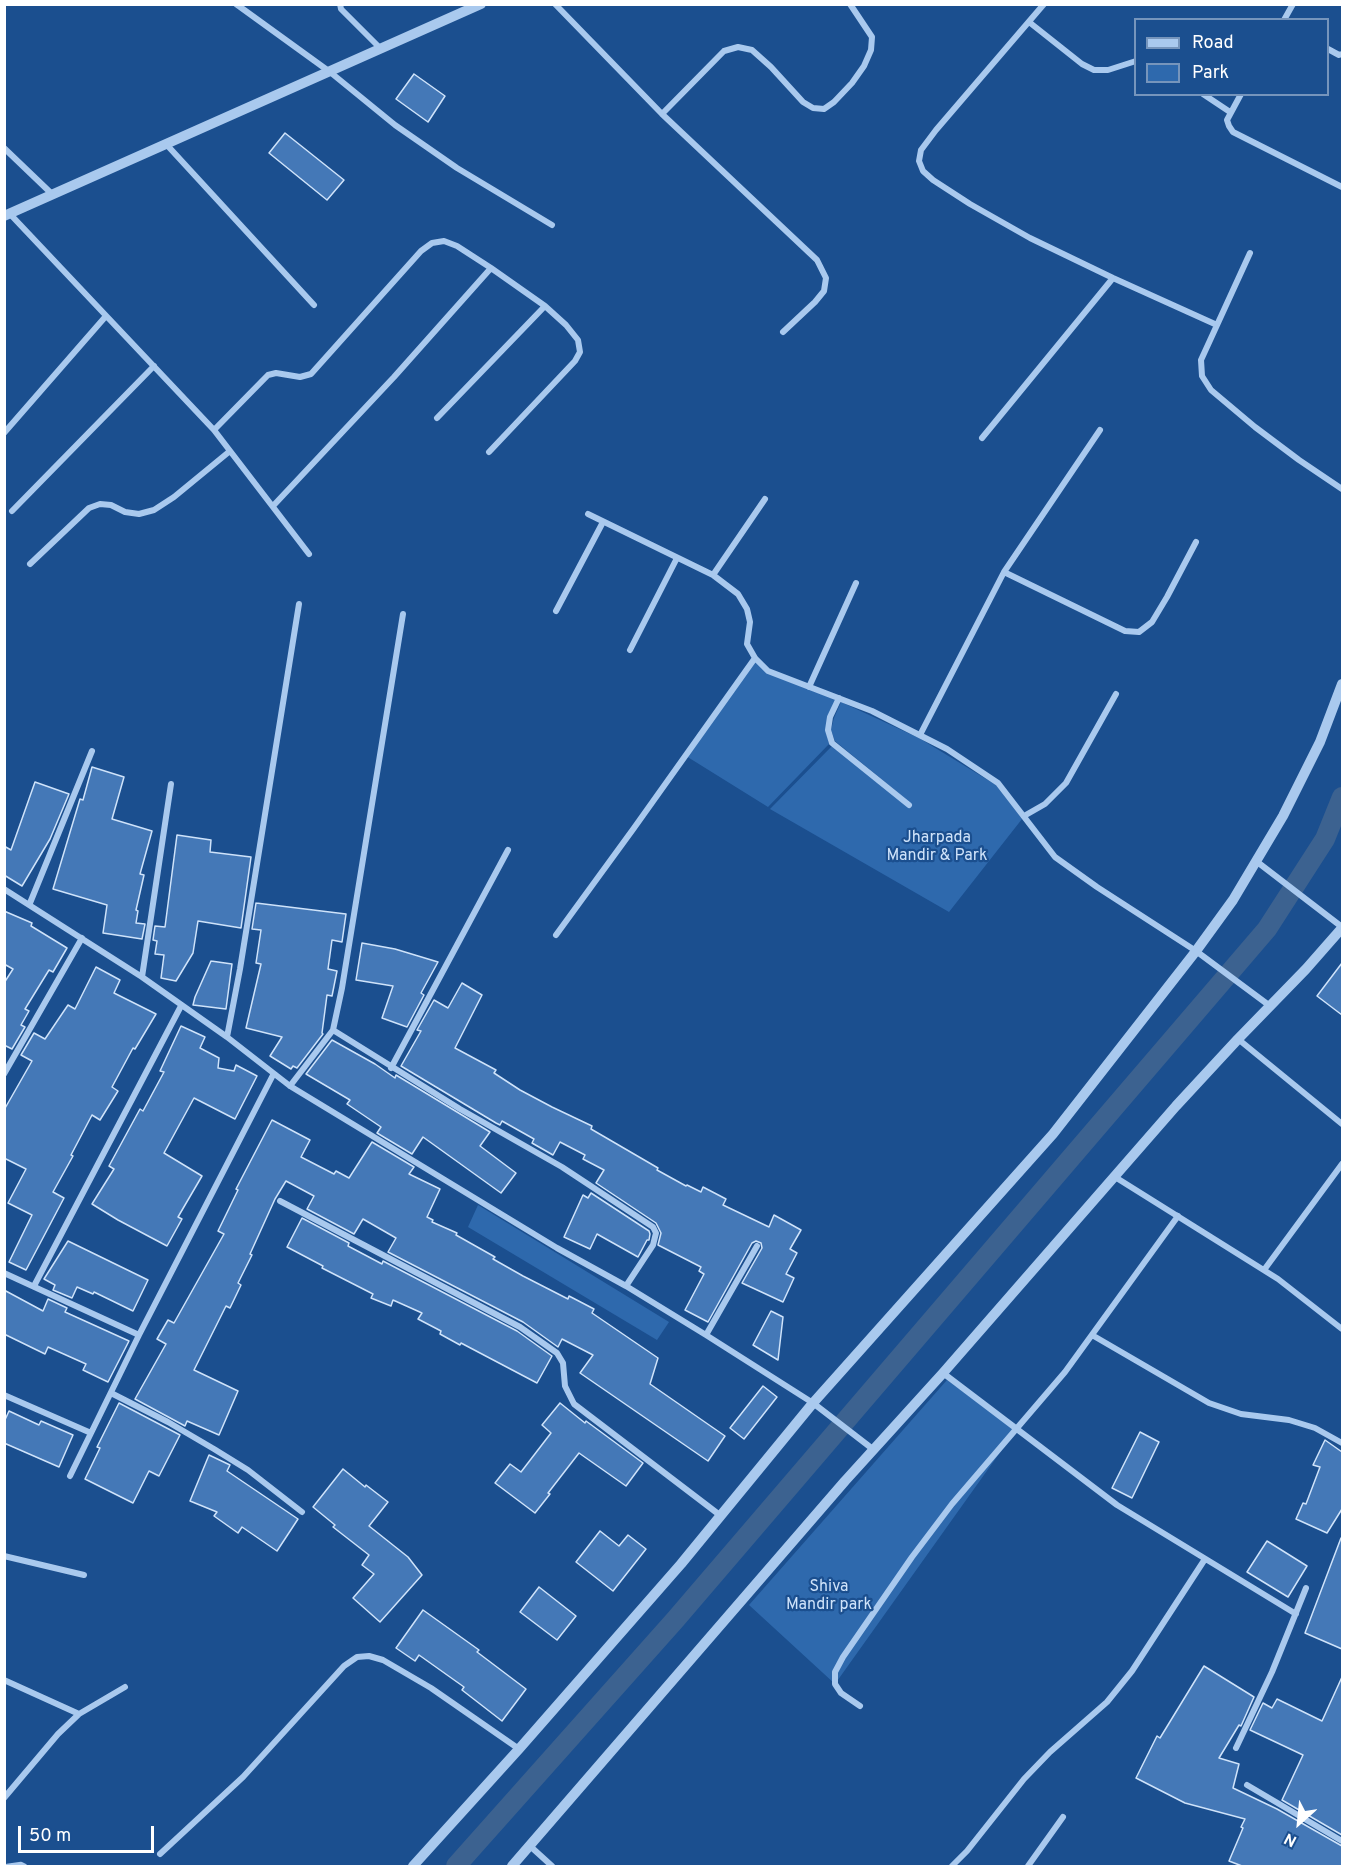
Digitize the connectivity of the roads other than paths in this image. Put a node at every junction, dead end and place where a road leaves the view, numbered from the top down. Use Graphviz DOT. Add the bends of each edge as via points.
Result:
graph roads {
  1 [pos="236,4"];
  2 [pos="340,4"];
  3 [pos="481,4"];
  4 [pos="555,4"];
  5 [pos="850,4"];
  6 [pos="1044,4"];
  7 [pos="1293,4"];
  8 [pos="1285,18"];
  9 [pos="1029,22"];
  10 [pos="381,49"];
  11 [pos="1134,62"];
  12 [pos="330,72"];
  13 [pos="1206,96"];
  14 [pos="1240,96"];
  15 [pos="1230,112"];
  16 [pos="662,114"];
  17 [pos="166,144"];
  18 [pos="4,148"];
  19 [pos="1342,188"];
  20 [pos="52,194"];
  21 [pos="7,215"];
  22 [pos="552,225"];
  23 [pos="1250,253"];
  24 [pos="490,268"];
  25 [pos="1113,278"];
  26 [pos="314,305"];
  27 [pos="545,306"];
  28 [pos="106,316"];
  29 [pos="1217,325"];
  30 [pos="783,332"];
  31 [pos="154,366"];
  32 [pos="437,418"];
  33 [pos="214,430"];
  34 [pos="1100,430"];
  35 [pos="4,432"];
  36 [pos="982,438"];
  37 [pos="230,451"];
  38 [pos="489,452"];
  39 [pos="1342,489"];
  40 [pos="765,499"];
  41 [pos="273,506"];
  42 [pos="12,511"];
  43 [pos="588,514"];
  44 [pos="603,522"];
  45 [pos="1196,542"];
  46 [pos="309,554"];
  47 [pos="677,558"];
  48 [pos="30,564"];
  49 [pos="1004,572"];
  50 [pos="713,575"];
  51 [pos="856,583"];
  52 [pos="299,604"];
  53 [pos="556,611"];
  54 [pos="403,614"];
  55 [pos="630,650"];
  56 [pos="755,658"];
  57 [pos="1342,684"];
  58 [pos="809,687"];
  59 [pos="1116,694"];
  60 [pos="839,699"];
  61 [pos="920,735"];
  62 [pos="92,751"];
  63 [pos="171,784"];
  64 [pos="909,805"];
  65 [pos="1024,816"];
  66 [pos="508,850"];
  67 [pos="1256,861"];
  68 [pos="4,888"];
  69 [pos="30,903"];
  70 [pos="1342,928"];
  71 [pos="556,935"];
  72 [pos="82,938"];
  73 [pos="1197,951"];
  74 [pos="142,977"];
  75 [pos="181,1006"];
  76 [pos="1270,1006"];
  77 [pos="333,1030"];
  78 [pos="227,1037"];
  79 [pos="1238,1039"];
  80 [pos="391,1068"];
  81 [pos="4,1074"];
  82 [pos="273,1075"];
  83 [pos="290,1086"];
  84 [pos="1342,1124"];
  85 [pos="1342,1164"];
  86 [pos="1115,1177"];
  87 [pos="280,1201"];
  88 [pos="1178,1216"];
  89 [pos="757,1246"];
  90 [pos="1264,1270"];
  91 [pos="4,1273"];
  92 [pos="34,1286"];
  93 [pos="626,1286"];
  94 [pos="1342,1329"];
  95 [pos="139,1335"];
  96 [pos="706,1335"];
  97 [pos="1092,1335"];
  98 [pos="943,1373"];
  99 [pos="111,1393"];
  100 [pos="4,1395"];
  101 [pos="814,1403"];
  102 [pos="1016,1430"];
  103 [pos="91,1433"];
  104 [pos="1342,1443"];
  105 [pos="874,1449"];
  106 [pos="70,1476"];
  107 [pos="302,1512"];
  108 [pos="721,1516"];
  109 [pos="4,1556"];
  110 [pos="1205,1559"];
  111 [pos="84,1575"];
  112 [pos="1306,1588"];
  113 [pos="1296,1614"];
  114 [pos="4,1680"];
  115 [pos="125,1687"];
  116 [pos="860,1706"];
  117 [pos="79,1714"];
  118 [pos="1236,1748"];
  119 [pos="519,1749"];
  120 [pos="1248,1785"];
  121 [pos="4,1798"];
  122 [pos="1063,1817"];
  123 [pos="1342,1841"];
  124 [pos="530,1846"];
  125 [pos="160,1854"];
  126 [pos="8,1866"];
  127 [pos="25,1866"];
  128 [pos="413,1866"];
  129 [pos="512,1866"];
  130 [pos="552,1866"];
  131 [pos="952,1866"];
  132 [pos="1028,1866"];
  1 -- 12 [label="street"];
  2 -- 10 [label="street"];
  3 -- 10 [label="street"];
  4 -- 16 [label="street"];
  5 -- 16 [label="street" via="872,37 871,50 852,82 824,109 803,102 752,50 738,47 724,51"];
  6 -- 9 [label="street"];
  7 -- 8 [label="street"];
  9 -- 11 [label="street" via="1094,70"];
  9 -- 25 [label="street" via="936,130 921,150 919,161 933,180 970,204"];
  10 -- 12 [label="street"];
  12 -- 17 [label="street"];
  12 -- 22 [label="street" via="457,168"];
  13 -- 15 [label="street"];
  14 -- 15 [label="street"];
  15 -- 19 [label="street" via="1227,120 1233,132"];
  16 -- 30 [label="street" via="817,260 826,278 824,291"];
  17 -- 20 [label="street"];
  17 -- 26 [label="street"];
  18 -- 20 [label="street"];
  20 -- 21 [label="street"];
  21 -- 28 [label="street"];
  23 -- 29 [label="street"];
  24 -- 27 [label="street"];
  24 -- 33 [label="street" via="457,246 444,241 432,243 311,374 268,375"];
  24 -- 41 [label="street"];
  25 -- 29 [label="street"];
  25 -- 36 [label="street"];
  27 -- 32 [label="street"];
  27 -- 38 [label="street" via="578,340 580,352"];
  28 -- 31 [label="street"];
  28 -- 35 [label="street"];
  29 -- 39 [label="street" via="1201,360 1202,376 1211,390"];
  31 -- 33 [label="street"];
  31 -- 42 [label="street"];
  33 -- 37 [label="street"];
  34 -- 49 [label="street"];
  37 -- 41 [label="street"];
  37 -- 48 [label="street" via="154,510 138,514 111,505 89,508"];
  40 -- 50 [label="street"];
  41 -- 46 [label="street"];
  43 -- 44 [label="street"];
  44 -- 47 [label="street"];
  44 -- 53 [label="street"];
  45 -- 49 [label="street" via="1152,622 1139,632 1125,631"];
  47 -- 50 [label="street"];
  47 -- 55 [label="street"];
  49 -- 61 [label="street"];
  50 -- 56 [label="street" via="738,594 747,609 747,644"];
  51 -- 58 [label="street"];
  52 -- 78 [label="street"];
  54 -- 77 [label="street"];
  56 -- 58 [label="street" via="768,671"];
  56 -- 71 [label="street"];
  57 -- 67 [label="street" via="1320,742"];
  58 -- 60 [label="street"];
  59 -- 65 [label="street" via="1066,783 1045,804"];
  60 -- 61 [label="street"];
  60 -- 64 [label="street" via="830,717 828,730 832,742"];
  61 -- 65 [label="street" via="998,783"];
  62 -- 69 [label="street"];
  63 -- 74 [label="street"];
  65 -- 73 [label="street" via="1055,857"];
  66 -- 80 [label="street"];
  67 -- 70 [label="street"];
  67 -- 73 [label="street"];
  68 -- 69 [label="street"];
  69 -- 72 [label="street"];
  70 -- 76 [label="street"];
  72 -- 74 [label="street"];
  72 -- 81 [label="street"];
  73 -- 76 [label="street"];
  73 -- 101 [label="street" via="1053,1134"];
  74 -- 75 [label="street"];
  75 -- 78 [label="street"];
  75 -- 92 [label="street"];
  76 -- 79 [label="street"];
  77 -- 80 [label="street"];
  77 -- 83 [label="street"];
  78 -- 82 [label="street"];
  79 -- 84 [label="street"];
  79 -- 86 [label="street"];
  80 -- 93 [label="street" via="562,1167 653,1227 653,1245"];
  82 -- 83 [label="street"];
  82 -- 95 [label="street"];
  83 -- 93 [label="street"];
  85 -- 90 [label="street"];
  86 -- 88 [label="street"];
  86 -- 98 [label="street"];
  87 -- 108 [label="street" via="520,1327 557,1353 574,1404"];
  88 -- 90 [label="street"];
  88 -- 97 [label="street"];
  89 -- 96 [label="street"];
  90 -- 94 [label="street"];
  91 -- 92 [label="street"];
  92 -- 95 [label="street"];
  93 -- 96 [label="street"];
  95 -- 99 [label="street"];
  96 -- 101 [label="street"];
  97 -- 102 [label="street"];
  97 -- 104 [label="street" via="1209,1403 1240,1414 1316,1428"];
  98 -- 102 [label="street"];
  98 -- 105 [label="street"];
  99 -- 103 [label="street"];
  99 -- 107 [label="street" via="248,1470"];
  100 -- 103 [label="street"];
  101 -- 105 [label="street"];
  101 -- 108 [label="street"];
  102 -- 110 [label="street" via="1117,1505"];
  102 -- 116 [label="street" via="952,1504 843,1657 835,1684"];
  103 -- 106 [label="street"];
  105 -- 124 [label="street"];
  108 -- 119 [label="street"];
  109 -- 111 [label="street"];
  110 -- 113 [label="street"];
  110 -- 131 [label="street" via="1132,1671 1107,1702 1030,1772"];
  112 -- 113 [label="street"];
  113 -- 118 [label="street"];
  114 -- 117 [label="street"];
  115 -- 117 [label="street"];
  117 -- 121 [label="street"];
  119 -- 125 [label="street" via="383,1660 357,1657 344,1666 243,1777"];
  119 -- 128 [label="street"];
  120 -- 123 [label="street"];
  122 -- 132 [label="street"];
  124 -- 129 [label="street"];
  124 -- 130 [label="street"];
  126 -- 127 [label="lane"];
}
